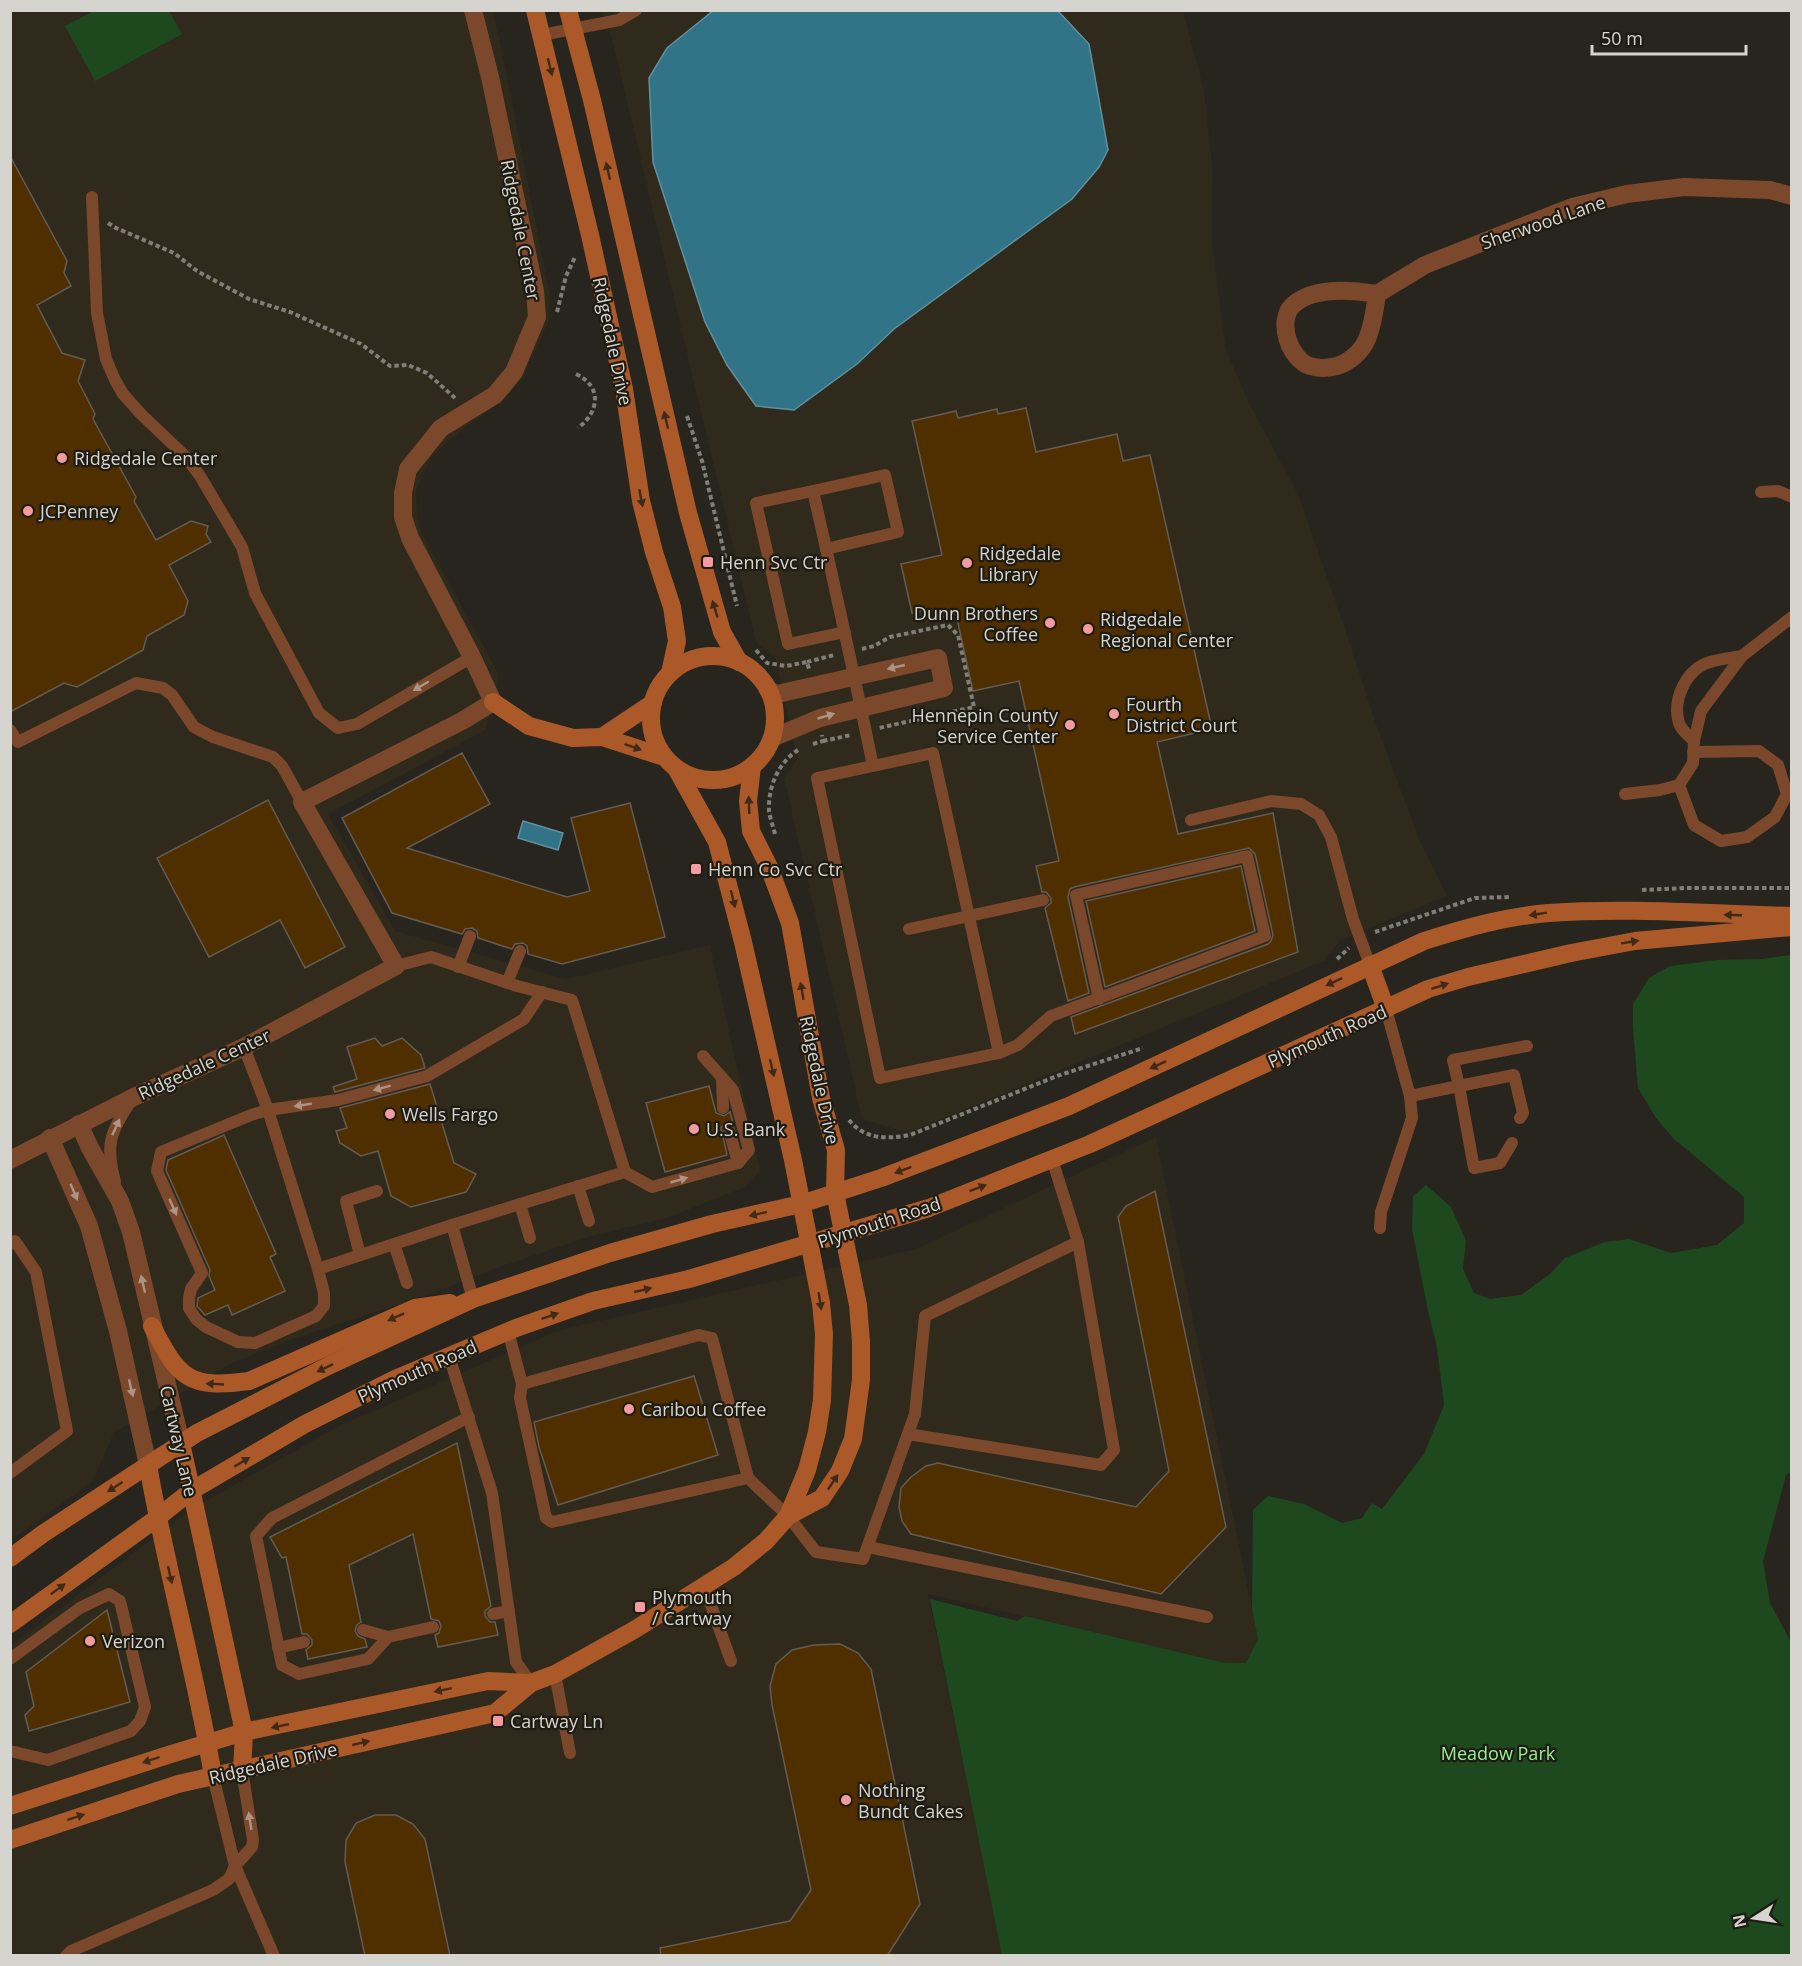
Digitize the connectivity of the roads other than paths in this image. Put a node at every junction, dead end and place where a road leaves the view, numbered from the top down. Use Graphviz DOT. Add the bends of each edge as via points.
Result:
graph roads {
  1 [pos="473,10"];
  2 [pos="535,10"];
  3 [pos="568,10"];
  4 [pos="636,10"];
  5 [pos="617,16"];
  6 [pos="572,28"];
  7 [pos="542,35"];
  8 [pos="1791,196"];
  9 [pos="92,197"];
  10 [pos="1377,294"];
  11 [pos="813,491"];
  12 [pos="1761,492"];
  13 [pos="1791,497"];
  14 [pos="826,549"];
  15 [pos="1791,617"];
  16 [pos="845,632"];
  17 [pos="1742,656"];
  18 [pos="472,657"];
  19 [pos="739,662"];
  20 [pos="670,673"];
  21 [pos="855,677"];
  22 [pos="768,690"];
  23 [pos="493,702"];
  24 [pos="653,703"];
  25 [pos="861,706"];
  26 [pos="10,730"];
  27 [pos="602,737"];
  28 [pos="772,738"];
  29 [pos="1694,747"];
  30 [pos="670,763"];
  31 [pos="752,766"];
  32 [pos="873,766"];
  33 [pos="1679,784"];
  34 [pos="1625,794"];
  35 [pos="302,802"];
  36 [pos="1191,820"];
  37 [pos="1043,900"];
  38 [pos="969,916"];
  39 [pos="1791,916"];
  40 [pos="1791,927"];
  41 [pos="909,929"];
  42 [pos="470,936"];
  43 [pos="520,951"];
  44 [pos="1370,965"];
  45 [pos="396,966"];
  46 [pos="458,967"];
  47 [pos="507,983"];
  48 [pos="542,993"];
  49 [pos="1099,999"];
  50 [pos="1386,1010"];
  51 [pos="1527,1046"];
  52 [pos="244,1047"];
  53 [pos="999,1053"];
  54 [pos="703,1056"];
  55 [pos="723,1078"];
  56 [pos="1459,1086"];
  57 [pos="1410,1096"];
  58 [pos="134,1097"];
  59 [pos="723,1108"];
  60 [pos="268,1110"];
  61 [pos="1520,1118"];
  62 [pos="79,1124"];
  63 [pos="729,1130"];
  64 [pos="50,1138"];
  65 [pos="1512,1143"];
  66 [pos="1052,1159"];
  67 [pos="10,1160"];
  68 [pos="738,1163"];
  69 [pos="625,1172"];
  70 [pos="579,1186"];
  71 [pos="377,1191"];
  72 [pos="835,1192"];
  73 [pos="120,1201"];
  74 [pos="520,1204"];
  75 [pos="801,1204"];
  76 [pos="589,1221"];
  77 [pos="452,1225"];
  78 [pos="1380,1228"];
  79 [pos="843,1234"];
  80 [pos="530,1238"];
  81 [pos="1078,1242"];
  82 [pos="10,1244"];
  83 [pos="394,1244"];
  84 [pos="809,1244"];
  85 [pos="360,1255"];
  86 [pos="318,1269"];
  87 [pos="407,1283"];
  88 [pos="473,1299"];
  89 [pos="152,1326"];
  90 [pos="508,1331"];
  91 [pos="449,1356"];
  92 [pos="522,1384"];
  93 [pos="469,1417"];
  94 [pos="908,1434"];
  95 [pos="181,1443"];
  96 [pos="148,1465"];
  97 [pos="10,1473"];
  98 [pos="748,1478"];
  99 [pos="191,1491"];
  100 [pos="788,1516"];
  101 [pos="158,1518"];
  102 [pos="868,1547"];
  103 [pos="10,1558"];
  104 [pos="704,1586"];
  105 [pos="509,1611"];
  106 [pos="493,1614"];
  107 [pos="1207,1617"];
  108 [pos="10,1624"];
  109 [pos="433,1627"];
  110 [pos="363,1630"];
  111 [pos="388,1637"];
  112 [pos="304,1642"];
  113 [pos="278,1648"];
  114 [pos="10,1659"];
  115 [pos="731,1661"];
  116 [pos="555,1674"];
  117 [pos="531,1683"];
  118 [pos="243,1732"];
  119 [pos="207,1743"];
  120 [pos="10,1751"];
  121 [pos="570,1754"];
  122 [pos="242,1770"];
  123 [pos="213,1776"];
  124 [pos="10,1806"];
  125 [pos="10,1840"];
  126 [pos="235,1866"];
  127 [pos="66,1956"];
  128 [pos="274,1956"];
  1 -- 18 [label="street, Ridgedale Center" via="535,291 537,317 514,372 495,395 441,428 408,469 403,494 403,517 410,537"];
  2 -- 7 [label="street, Ridgedale Drive"];
  3 -- 6 [label="street, Ridgedale Drive"];
  4 -- 5 [label="lane"];
  5 -- 6 [label="lane"];
  6 -- 7 [label="lane"];
  19 -- 6 [label="street, Ridgedale Drive, one-way" via="722,632 688,513"];
  7 -- 20 [label="street, Ridgedale Drive, one-way" via="624,389 641,501 672,606 677,641"];
  8 -- 10 [label="street, Sherwood Lane" via="1770,190 1684,188 1627,194 1572,207 1425,265"];
  18 -- 9 [label="lane, one-way" via="357,723 338,728 319,713 255,593 242,547 200,476 123,394 106,359 97,313"];
  10 -- 10 [label="street" via="1333,291 1292,305 1285,321 1286,338 1294,354 1309,366 1329,368 1345,364 1366,340"];
  11 -- 14 [label="lane"];
  11 -- 14 [label="lane" via="885,475 898,532"];
  11 -- 16 [label="lane" via="756,503 758,514 788,644"];
  12 -- 13 [label="lane" via="1778,491"];
  14 -- 16 [label="lane"];
  15 -- 17 [label="lane"];
  16 -- 21 [label="lane"];
  17 -- 29 [label="lane" via="1701,711"];
  17 -- 29 [label="lane" via="1708,662 1694,670 1682,688 1677,707 1679,726"];
  18 -- 23 [label="street, Ridgedale Center"];
  19 -- 20 [label="street" via="703,657"];
  19 -- 22 [label="street" via="756,674"];
  20 -- 24 [label="street"];
  21 -- 22 [label="street" via="777,694"];
  21 -- 25 [label="lane"];
  25 -- 21 [label="street, one-way" via="944,688 938,658"];
  22 -- 28 [label="street" via="774,706"];
  23 -- 27 [label="street" via="529,726 573,738"];
  23 -- 35 [label="street"];
  24 -- 27 [label="street"];
  24 -- 30 [label="street" via="654,737"];
  28 -- 25 [label="street, one-way"];
  25 -- 32 [label="lane"];
  26 -- 35 [label="lane" via="18,742 136,683 163,688 194,727 273,757"];
  27 -- 30 [label="street, one-way"];
  28 -- 31 [label="street"];
  29 -- 33 [label="lane" via="1693,763"];
  29 -- 33 [label="lane" via="1759,751 1778,765 1787,794 1775,818 1747,837 1721,841 1694,825"];
  30 -- 31 [label="street" via="698,780 720,780"];
  30 -- 75 [label="street, Ridgedale Drive, one-way" via="717,842"];
  72 -- 31 [label="street, Ridgedale Drive, one-way" via="836,1150 821,1098 790,922 770,867 751,831 748,801"];
  32 -- 38 [label="lane" via="933,753"];
  32 -- 53 [label="lane" via="817,778 880,1078"];
  33 -- 34 [label="lane"];
  35 -- 45 [label="street"];
  36 -- 44 [label="lane" via="1271,801 1301,804 1319,815 1330,837"];
  37 -- 38 [label="lane"];
  38 -- 41 [label="lane"];
  38 -- 53 [label="lane"];
  39 -- 44 [label="street, one-way" via="1548,913 1464,928"];
  50 -- 40 [label="street, Plymouth Road, one-way" via="1428,989 1468,976 1571,953 1635,941"];
  42 -- 46 [label="lane"];
  43 -- 47 [label="lane"];
  44 -- 50 [label="street"];
  44 -- 72 [label="street, one-way" via="1069,1106"];
  45 -- 46 [label="lane" via="431,957"];
  45 -- 52 [label="street, Ridgedale Center"];
  46 -- 47 [label="lane"];
  47 -- 48 [label="lane"];
  48 -- 60 [label="lane, one-way" via="525,1019 427,1076 338,1100"];
  48 -- 69 [label="lane" via="572,1000"];
  49 -- 49 [label="lane" via="1265,936 1247,856 1076,895"];
  49 -- 53 [label="lane" via="1051,1016 1018,1045"];
  50 -- 57 [label="lane"];
  50 -- 66 [label="street, Plymouth Road"];
  51 -- 56 [label="lane" via="1454,1060"];
  52 -- 58 [label="street, Ridgedale Center"];
  52 -- 60 [label="lane"];
  54 -- 55 [label="lane"];
  55 -- 59 [label="lane"];
  55 -- 68 [label="lane" via="734,1090 749,1150"];
  56 -- 57 [label="lane"];
  56 -- 61 [label="lane" via="1514,1075 1523,1113"];
  56 -- 65 [label="lane" via="1474,1168 1500,1163"];
  57 -- 78 [label="lane" via="1412,1118 1381,1212"];
  58 -- 62 [label="street, Ridgedale Center"];
  73 -- 58 [label="lane, one-way" via="110,1162 110,1139"];
  60 -- 86 [label="lane"];
  60 -- 86 [label="lane, one-way" via="161,1152 157,1171 202,1273 191,1289 189,1308 206,1327 238,1342 255,1343 316,1316 324,1306"];
  62 -- 64 [label="street, Ridgedale Center"];
  62 -- 73 [label="street, Cartway Lane"];
  63 -- 68 [label="lane"];
  64 -- 67 [label="street, Ridgedale Center"];
  64 -- 96 [label="street, Cartway Lane, one-way" via="89,1226"];
  79 -- 66 [label="street, Plymouth Road, one-way" via="929,1208"];
  66 -- 81 [label="lane"];
  69 -- 68 [label="lane, one-way" via="652,1187"];
  69 -- 70 [label="lane"];
  70 -- 74 [label="lane"];
  70 -- 76 [label="lane"];
  71 -- 85 [label="lane" via="346,1201"];
  72 -- 75 [label="street"];
  72 -- 79 [label="street, Ridgedale Drive"];
  89 -- 73 [label="street, Cartway Lane, one-way"];
  74 -- 77 [label="lane"];
  74 -- 80 [label="lane"];
  75 -- 84 [label="street, Ridgedale Drive"];
  75 -- 88 [label="street, one-way" via="610,1253"];
  77 -- 83 [label="lane"];
  77 -- 88 [label="lane"];
  79 -- 84 [label="street, Plymouth Road"];
  100 -- 79 [label="street, Ridgedale Drive, one-way" via="822,1498 840,1471 853,1439 861,1380 861,1341 858,1305"];
  81 -- 94 [label="lane" via="925,1316 915,1414"];
  81 -- 94 [label="lane" via="1114,1450 1101,1465"];
  82 -- 97 [label="lane" via="15,1241 36,1272 67,1431"];
  83 -- 85 [label="lane"];
  83 -- 87 [label="lane"];
  90 -- 84 [label="street, Plymouth Road, one-way" via="593,1301 689,1279"];
  84 -- 100 [label="street, Ridgedale Drive, one-way" via="824,1334 822,1400 807,1470"];
  85 -- 86 [label="lane"];
  88 -- 89 [label="street, one-way" via="415,1308 249,1381 223,1384 200,1383 182,1372 167,1356"];
  88 -- 95 [label="street, one-way" via="272,1393"];
  89 -- 95 [label="street, Cartway Lane"];
  90 -- 91 [label="street, Plymouth Road"];
  90 -- 92 [label="lane"];
  91 -- 93 [label="lane"];
  99 -- 91 [label="street, Plymouth Road, one-way" via="305,1424"];
  92 -- 98 [label="lane" via="699,1335 712,1338"];
  92 -- 98 [label="lane" via="520,1398 546,1518 552,1522"];
  93 -- 105 [label="lane" via="492,1493"];
  93 -- 113 [label="lane" via="272,1518 256,1536"];
  94 -- 102 [label="lane"];
  95 -- 96 [label="street"];
  95 -- 99 [label="street, Cartway Lane"];
  96 -- 101 [label="street, Cartway Lane"];
  96 -- 103 [label="street, one-way"];
  98 -- 100 [label="lane"];
  99 -- 101 [label="street, Plymouth Road"];
  99 -- 118 [label="street, Cartway Lane"];
  100 -- 102 [label="lane" via="816,1552 863,1559"];
  100 -- 104 [label="street, Ridgedale Drive" via="766,1541"];
  108 -- 101 [label="street, Plymouth Road, one-way"];
  101 -- 119 [label="street, Cartway Lane, one-way"];
  102 -- 107 [label="lane"];
  104 -- 115 [label="lane"];
  104 -- 116 [label="street, Ridgedale Drive"];
  105 -- 106 [label="lane"];
  105 -- 117 [label="lane" via="516,1662"];
  109 -- 111 [label="lane"];
  110 -- 111 [label="lane"];
  111 -- 113 [label="lane" via="368,1659 299,1674 282,1665"];
  112 -- 113 [label="lane"];
  114 -- 120 [label="lane" via="80,1608 109,1594 120,1601 145,1707 131,1731 48,1760"];
  116 -- 117 [label="street, Ridgedale Drive"];
  116 -- 121 [label="lane"];
  117 -- 118 [label="street, Ridgedale Drive, one-way" via="488,1681"];
  122 -- 117 [label="street, Ridgedale Drive, one-way" via="495,1713"];
  118 -- 119 [label="street, Ridgedale Drive"];
  118 -- 122 [label="street, Cartway Lane"];
  119 -- 123 [label="street, Cartway Lane"];
  119 -- 124 [label="street, Ridgedale Drive, one-way"];
  122 -- 123 [label="street, Ridgedale Drive"];
  126 -- 122 [label="lane, one-way" via="252,1847 253,1840"];
  125 -- 123 [label="street, Ridgedale Drive, one-way"];
  123 -- 126 [label="lane"];
  126 -- 127 [label="lane" via="229,1879 213,1890"];
  126 -- 128 [label="lane"];
}
